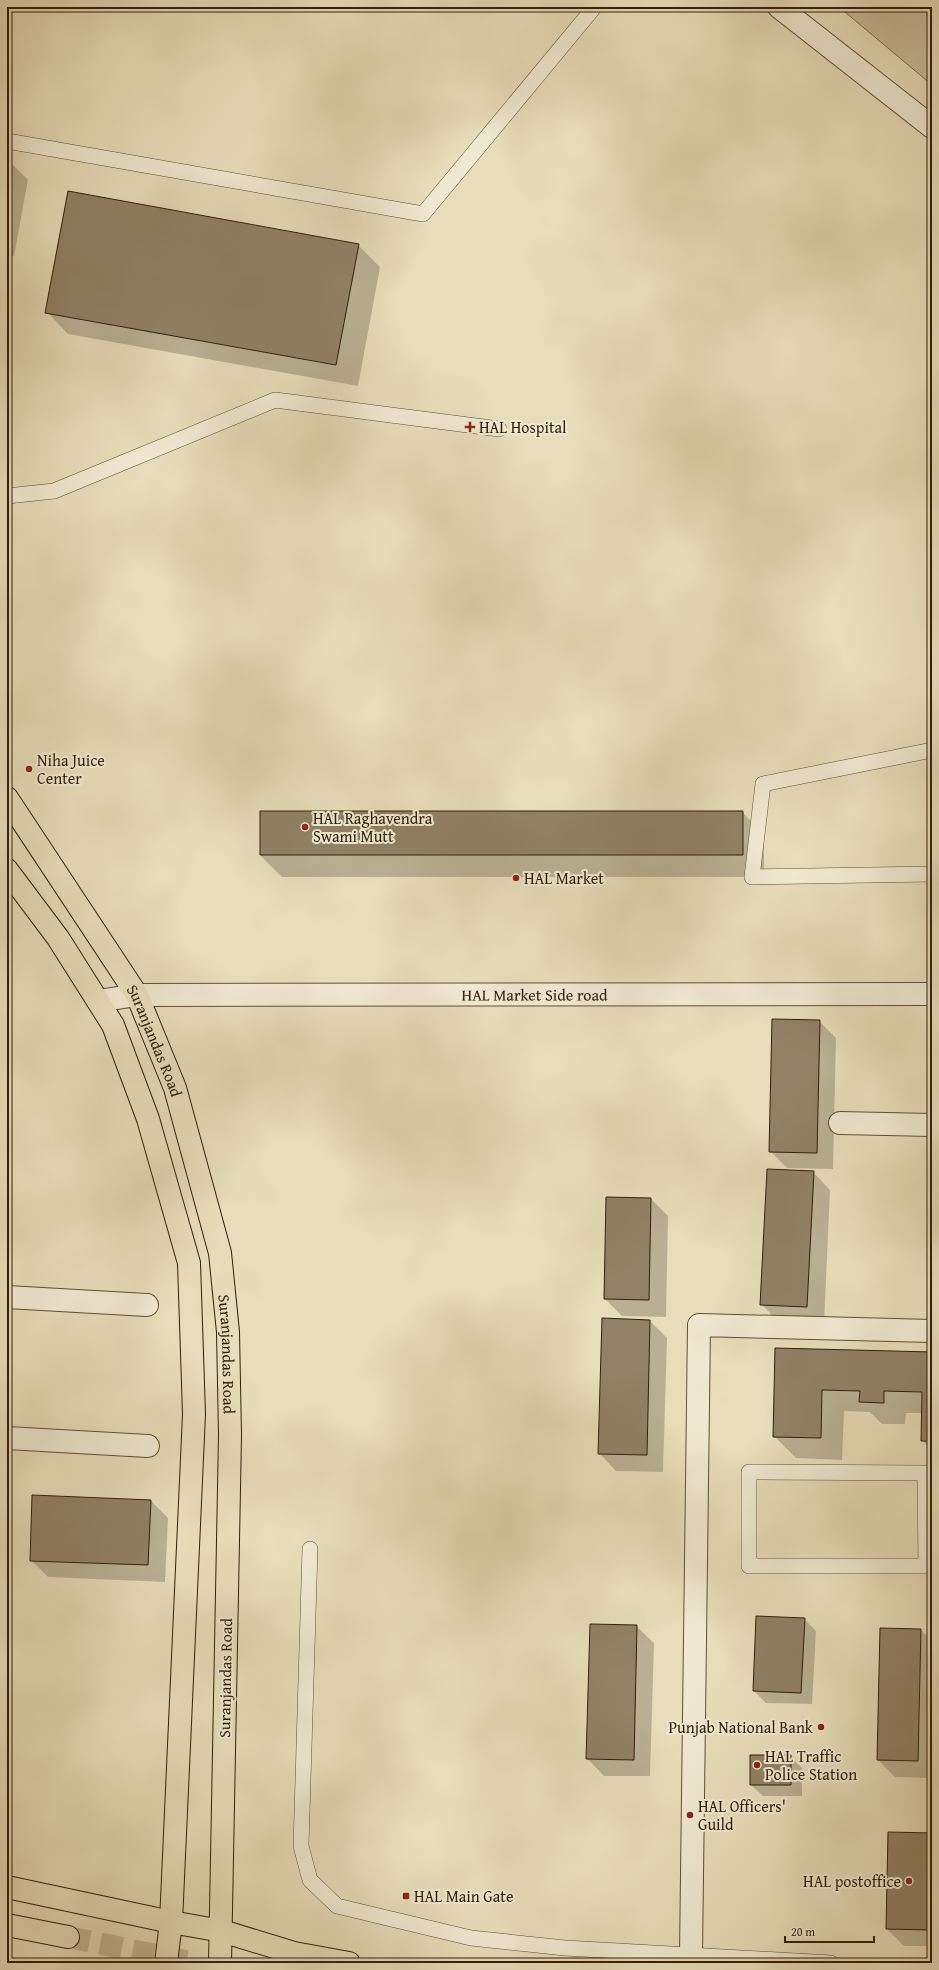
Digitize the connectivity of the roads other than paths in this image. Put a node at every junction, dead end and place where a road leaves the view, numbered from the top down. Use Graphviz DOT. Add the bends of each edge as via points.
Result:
graph roads {
  1 [pos="589,7"];
  2 [pos="779,7"];
  3 [pos="932,127"];
  4 [pos="7,141"];
  5 [pos="499,429"];
  6 [pos="7,496"];
  7 [pos="932,750"];
  8 [pos="7,798"];
  9 [pos="7,870"];
  10 [pos="932,874"];
  11 [pos="932,994"];
  12 [pos="137,995"];
  13 [pos="98,1002"];
  14 [pos="840,1123"];
  15 [pos="932,1124"];
  16 [pos="7,1297"];
  17 [pos="147,1305"];
  18 [pos="932,1331"];
  19 [pos="7,1438"];
  20 [pos="148,1446"];
  21 [pos="310,1549"];
  22 [pos="929,1566"];
  23 [pos="7,1887"];
  24 [pos="171,1922"];
  25 [pos="7,1925"];
  26 [pos="222,1931"];
  27 [pos="68,1937"];
  28 [pos="691,1954"];
  29 [pos="166,1963"];
  30 [pos="220,1963"];
  31 [pos="349,1963"];
  32 [pos="831,1963"];
  1 -- 4 [label="lane" via="592,10 423,214"];
  2 -- 3 [label="street"];
  5 -- 6 [label="lane" via="275,400 54,491"];
  7 -- 10 [label="lane" via="763,784 752,877"];
  8 -- 12 [label="main road, Suranjandas Road"];
  9 -- 13 [label="main road, Suranjandas Road" via="58,938"];
  11 -- 12 [label="street, HAL Market Side road"];
  12 -- 13 [label="street, HAL Market Side road"];
  12 -- 26 [label="main road, Suranjandas Road" via="175,1088 220,1253 228,1332 230,1435"];
  13 -- 24 [label="main road, Suranjandas Road" via="113,1025 148,1119 189,1263 194,1414"];
  14 -- 15 [label="street"];
  16 -- 17 [label="street"];
  18 -- 28 [label="street" via="699,1325"];
  19 -- 20 [label="street"];
  21 -- 28 [label="lane" via="301,1846 310,1880 337,1906 471,1938 565,1948"];
  22 -- 22 [label="lane" via="749,1566 749,1472 925,1473"];
  23 -- 24 [label="main road"];
  24 -- 26 [label="main road"];
  24 -- 29 [label="main road, Suranjandas Road"];
  25 -- 27 [label="main road"];
  26 -- 30 [label="main road, Suranjandas Road"];
  26 -- 31 [label="main road" via="294,1953"];
  28 -- 32 [label="lane"];
}
